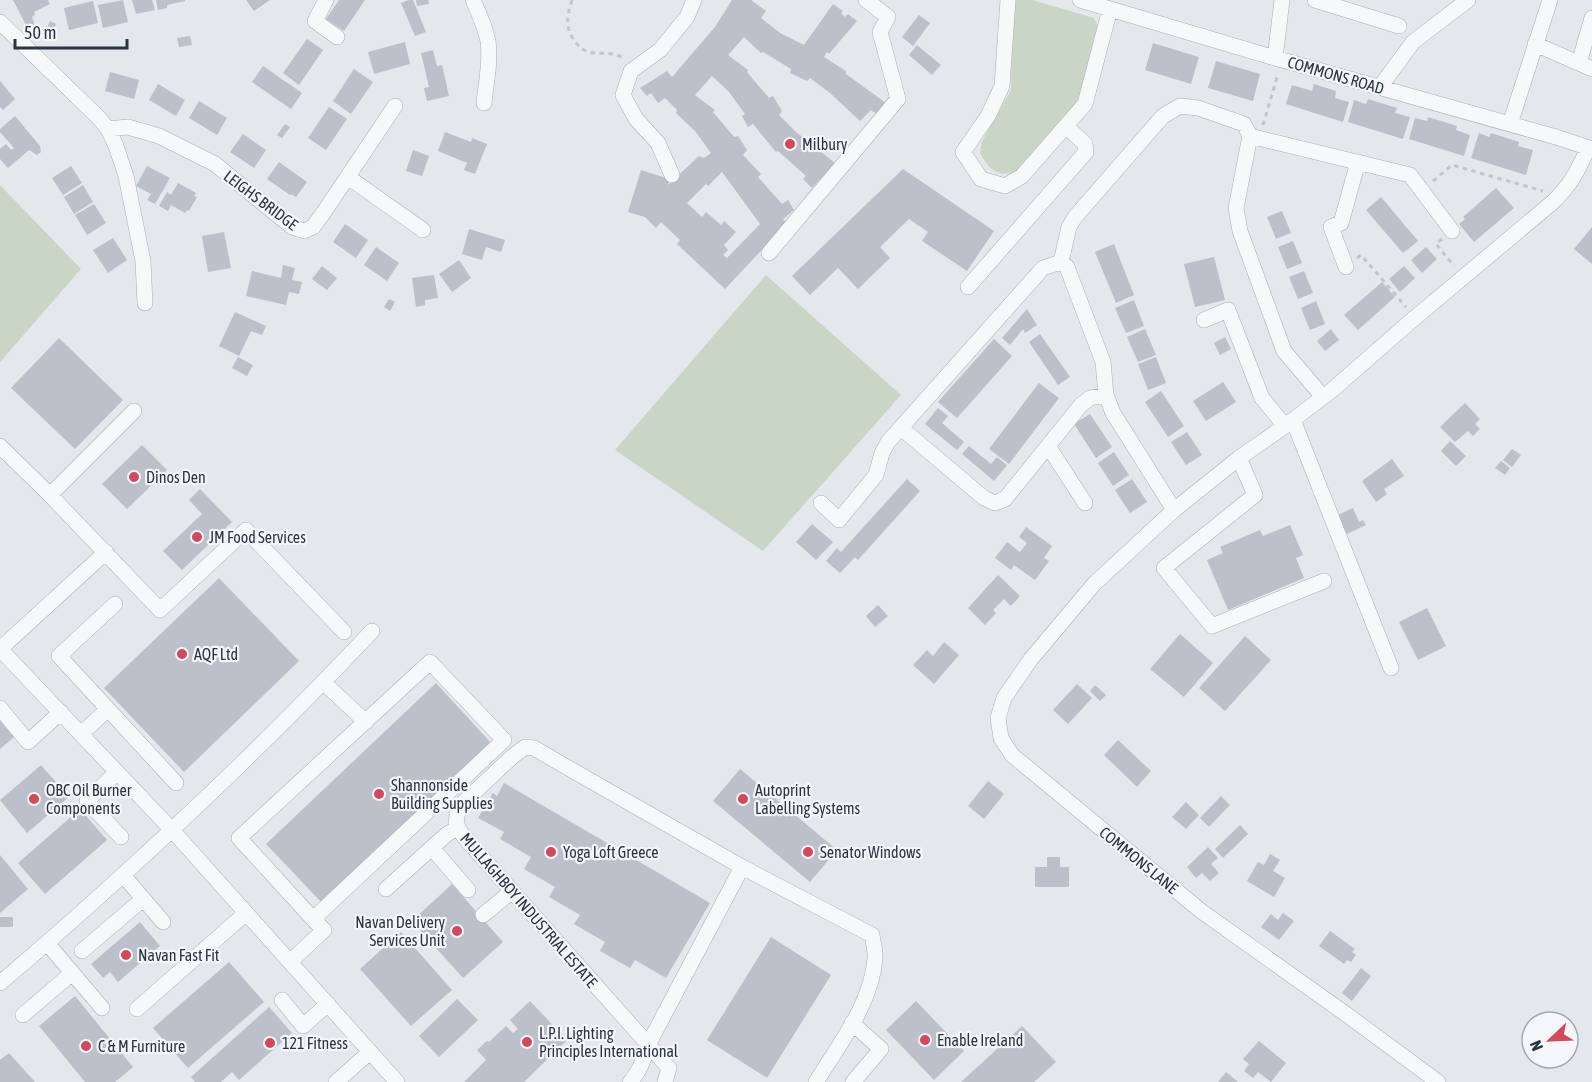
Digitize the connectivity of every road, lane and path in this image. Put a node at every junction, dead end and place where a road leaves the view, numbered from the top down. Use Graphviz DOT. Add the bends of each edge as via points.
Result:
graph roads {
  1 [pos="326,0"];
  2 [pos="473,0"];
  3 [pos="572,0"];
  4 [pos="694,0"];
  5 [pos="866,0"];
  6 [pos="1008,0"];
  7 [pos="1080,0"];
  8 [pos="1282,0"];
  9 [pos="1315,0"];
  10 [pos="1468,0"];
  11 [pos="1550,0"];
  12 [pos="1110,9"];
  13 [pos="1592,18"];
  14 [pos="0,22"];
  15 [pos="1399,26"];
  16 [pos="337,37"];
  17 [pos="1535,45"];
  18 [pos="1279,59"];
  19 [pos="626,62"];
  20 [pos="1585,66"];
  21 [pos="1380,87"];
  22 [pos="484,103"];
  23 [pos="395,106"];
  24 [pos="1510,124"];
  25 [pos="1066,126"];
  26 [pos="108,129"];
  27 [pos="1255,137"];
  28 [pos="1590,149"];
  29 [pos="1358,162"];
  30 [pos="672,175"];
  31 [pos="348,177"];
  32 [pos="1422,190"];
  33 [pos="1553,202"];
  34 [pos="423,230"];
  35 [pos="1452,231"];
  36 [pos="769,253"];
  37 [pos="1061,262"];
  38 [pos="1346,267"];
  39 [pos="1464,277"];
  40 [pos="968,287"];
  41 [pos="145,303"];
  42 [pos="1416,317"];
  43 [pos="1204,320"];
  44 [pos="1106,395"];
  45 [pos="1323,397"];
  46 [pos="134,411"];
  47 [pos="1289,423"];
  48 [pos="901,428"];
  49 [pos="0,446"];
  50 [pos="1048,446"];
  51 [pos="1239,458"];
  52 [pos="50,495"];
  53 [pos="821,503"];
  54 [pos="1085,503"];
  55 [pos="1174,510"];
  56 [pos="106,552"];
  57 [pos="1324,581"];
  58 [pos="114,604"];
  59 [pos="344,632"];
  60 [pos="372,632"];
  61 [pos="0,649"];
  62 [pos="1391,668"];
  63 [pos="324,683"];
  64 [pos="0,708"];
  65 [pos="108,709"];
  66 [pos="61,712"];
  67 [pos="366,722"];
  68 [pos="81,734"];
  69 [pos="117,772"];
  70 [pos="176,783"];
  71 [pos="458,828"];
  72 [pos="172,830"];
  73 [pos="121,837"];
  74 [pos="432,848"];
  75 [pos="742,867"];
  76 [pos="123,875"];
  77 [pos="387,889"];
  78 [pos="468,890"];
  79 [pos="512,891"];
  80 [pos="143,899"];
  81 [pos="246,913"];
  82 [pos="483,915"];
  83 [pos="313,919"];
  84 [pos="163,922"];
  85 [pos="47,943"];
  86 [pos="82,951"];
  87 [pos="290,962"];
  88 [pos="72,973"];
  89 [pos="0,983"];
  90 [pos="282,1000"];
  91 [pos="328,1005"];
  92 [pos="102,1008"];
  93 [pos="137,1009"];
  94 [pos="23,1015"];
  95 [pos="852,1023"];
  96 [pos="648,1045"];
  97 [pos="370,1052"];
  98 [pos="822,1080"];
  99 [pos="336,1082"];
  100 [pos="397,1082"];
  101 [pos="630,1082"];
  102 [pos="665,1082"];
  103 [pos="853,1082"];
  104 [pos="1438,1082"];
  1 -- 16 [label="street" via="315,21"];
  2 -- 22 [label="street" via="488,43"];
  3 -- 19 [label="path" via="568,23 574,40 584,50 610,53"];
  4 -- 30 [label="street" via="687,17 660,50 631,71 623,95 636,119 658,143"];
  5 -- 36 [label="street" via="888,17 880,32 898,99"];
  6 -- 25 [label="street" via="1002,86 988,116 963,152 981,179 1005,186 1022,176"];
  7 -- 12 [label="street, COMMONS ROAD"];
  8 -- 18 [label="street"];
  9 -- 15 [label="street"];
  10 -- 21 [label="street" via="1413,42"];
  11 -- 17 [label="street"];
  12 -- 18 [label="street, COMMONS ROAD"];
  12 -- 25 [label="street" via="1085,104"];
  13 -- 20 [label="street"];
  14 -- 26 [label="street"];
  17 -- 20 [label="street"];
  17 -- 24 [label="street"];
  18 -- 21 [label="street, COMMONS ROAD"];
  18 -- 27 [label="path"];
  21 -- 24 [label="street, COMMONS ROAD"];
  23 -- 31 [label="street, LEIGHS BRIDGE"];
  24 -- 28 [label="street, COMMONS ROAD"];
  25 -- 40 [label="street" via="1085,144 1086,152"];
  26 -- 31 [label="street, LEIGHS BRIDGE" via="128,127 159,136 215,165 292,226 304,231 313,227"];
  26 -- 41 [label="street" via="134,211 144,261"];
  27 -- 29 [label="street"];
  27 -- 37 [label="street" via="1244,124 1198,108 1180,106 1163,116 1075,217"];
  27 -- 45 [label="street" via="1236,208 1240,231 1284,351"];
  28 -- 33 [label="street, COMMONS LANE" via="1567,188"];
  29 -- 32 [label="street" via="1410,175"];
  29 -- 38 [label="street" via="1341,223 1331,227"];
  31 -- 34 [label="street"];
  32 -- 33 [label="path" via="1452,165 1544,191"];
  32 -- 35 [label="street"];
  33 -- 39 [label="street, COMMONS LANE"];
  35 -- 39 [label="path" via="1436,244"];
  37 -- 44 [label="street" via="1103,362"];
  37 -- 48 [label="street" via="1043,268"];
  38 -- 42 [label="path" via="1361,255"];
  39 -- 42 [label="street, COMMONS LANE"];
  42 -- 45 [label="street, COMMONS LANE"];
  43 -- 47 [label="street" via="1228,310 1262,398"];
  44 -- 50 [label="street" via="1090,398 1081,405"];
  44 -- 55 [label="street" via="1113,413"];
  45 -- 47 [label="street, COMMONS LANE"];
  46 -- 52 [label="street"];
  47 -- 51 [label="street, COMMONS LANE"];
  47 -- 62 [label="street"];
  48 -- 50 [label="street" via="995,503 1005,499"];
  48 -- 53 [label="street" via="882,453 876,475 839,520"];
  49 -- 52 [label="street"];
  50 -- 54 [label="street"];
  51 -- 55 [label="street, COMMONS LANE"];
  51 -- 57 [label="street" via="1255,495 1164,568 1212,626"];
  52 -- 56 [label="street"];
  55 -- 104 [label="street, COMMONS LANE" via="1094,584 1030,659 1004,698 998,718 1001,738 1012,755 1201,911"];
  56 -- 59 [label="street" via="160,610 246,530"];
  56 -- 61 [label="street"];
  58 -- 65 [label="street" via="59,657"];
  60 -- 63 [label="street"];
  61 -- 66 [label="street"];
  63 -- 67 [label="street"];
  63 -- 72 [label="street"];
  64 -- 66 [label="street" via="28,742"];
  65 -- 68 [label="street"];
  65 -- 70 [label="street"];
  66 -- 68 [label="street"];
  67 -- 83 [label="street" via="239,838"];
  67 -- 83 [label="street" via="430,662 504,740"];
  68 -- 69 [label="street"];
  69 -- 72 [label="street"];
  69 -- 73 [label="street" via="87,801"];
  71 -- 74 [label="street"];
  71 -- 75 [label="street, MULLAGHBOY INDUSTRIAL ESTATE" via="458,811 465,801 513,756 525,747 534,748"];
  71 -- 79 [label="street, MULLAGHBOY INDUSTRIAL ESTATE"];
  72 -- 76 [label="street"];
  72 -- 81 [label="street"];
  74 -- 77 [label="street"];
  74 -- 78 [label="street"];
  75 -- 95 [label="street, MULLAGHBOY INDUSTRIAL ESTATE" via="872,935 876,957 870,990"];
  75 -- 96 [label="street"];
  76 -- 80 [label="street"];
  76 -- 85 [label="street"];
  79 -- 82 [label="street"];
  79 -- 96 [label="street, MULLAGHBOY INDUSTRIAL ESTATE"];
  80 -- 84 [label="street"];
  80 -- 86 [label="street"];
  81 -- 87 [label="street"];
  81 -- 93 [label="street"];
  83 -- 87 [label="street" via="324,930"];
  85 -- 88 [label="street"];
  85 -- 89 [label="street"];
  87 -- 91 [label="street"];
  88 -- 92 [label="street"];
  88 -- 94 [label="street"];
  90 -- 91 [label="street" via="303,1026"];
  91 -- 97 [label="street"];
  95 -- 98 [label="street, MULLAGHBOY INDUSTRIAL ESTATE"];
  95 -- 103 [label="street" via="881,1049"];
  96 -- 101 [label="street"];
  96 -- 102 [label="street, MULLAGHBOY INDUSTRIAL ESTATE" via="669,1068"];
  97 -- 99 [label="street"];
  97 -- 100 [label="street"];
}
